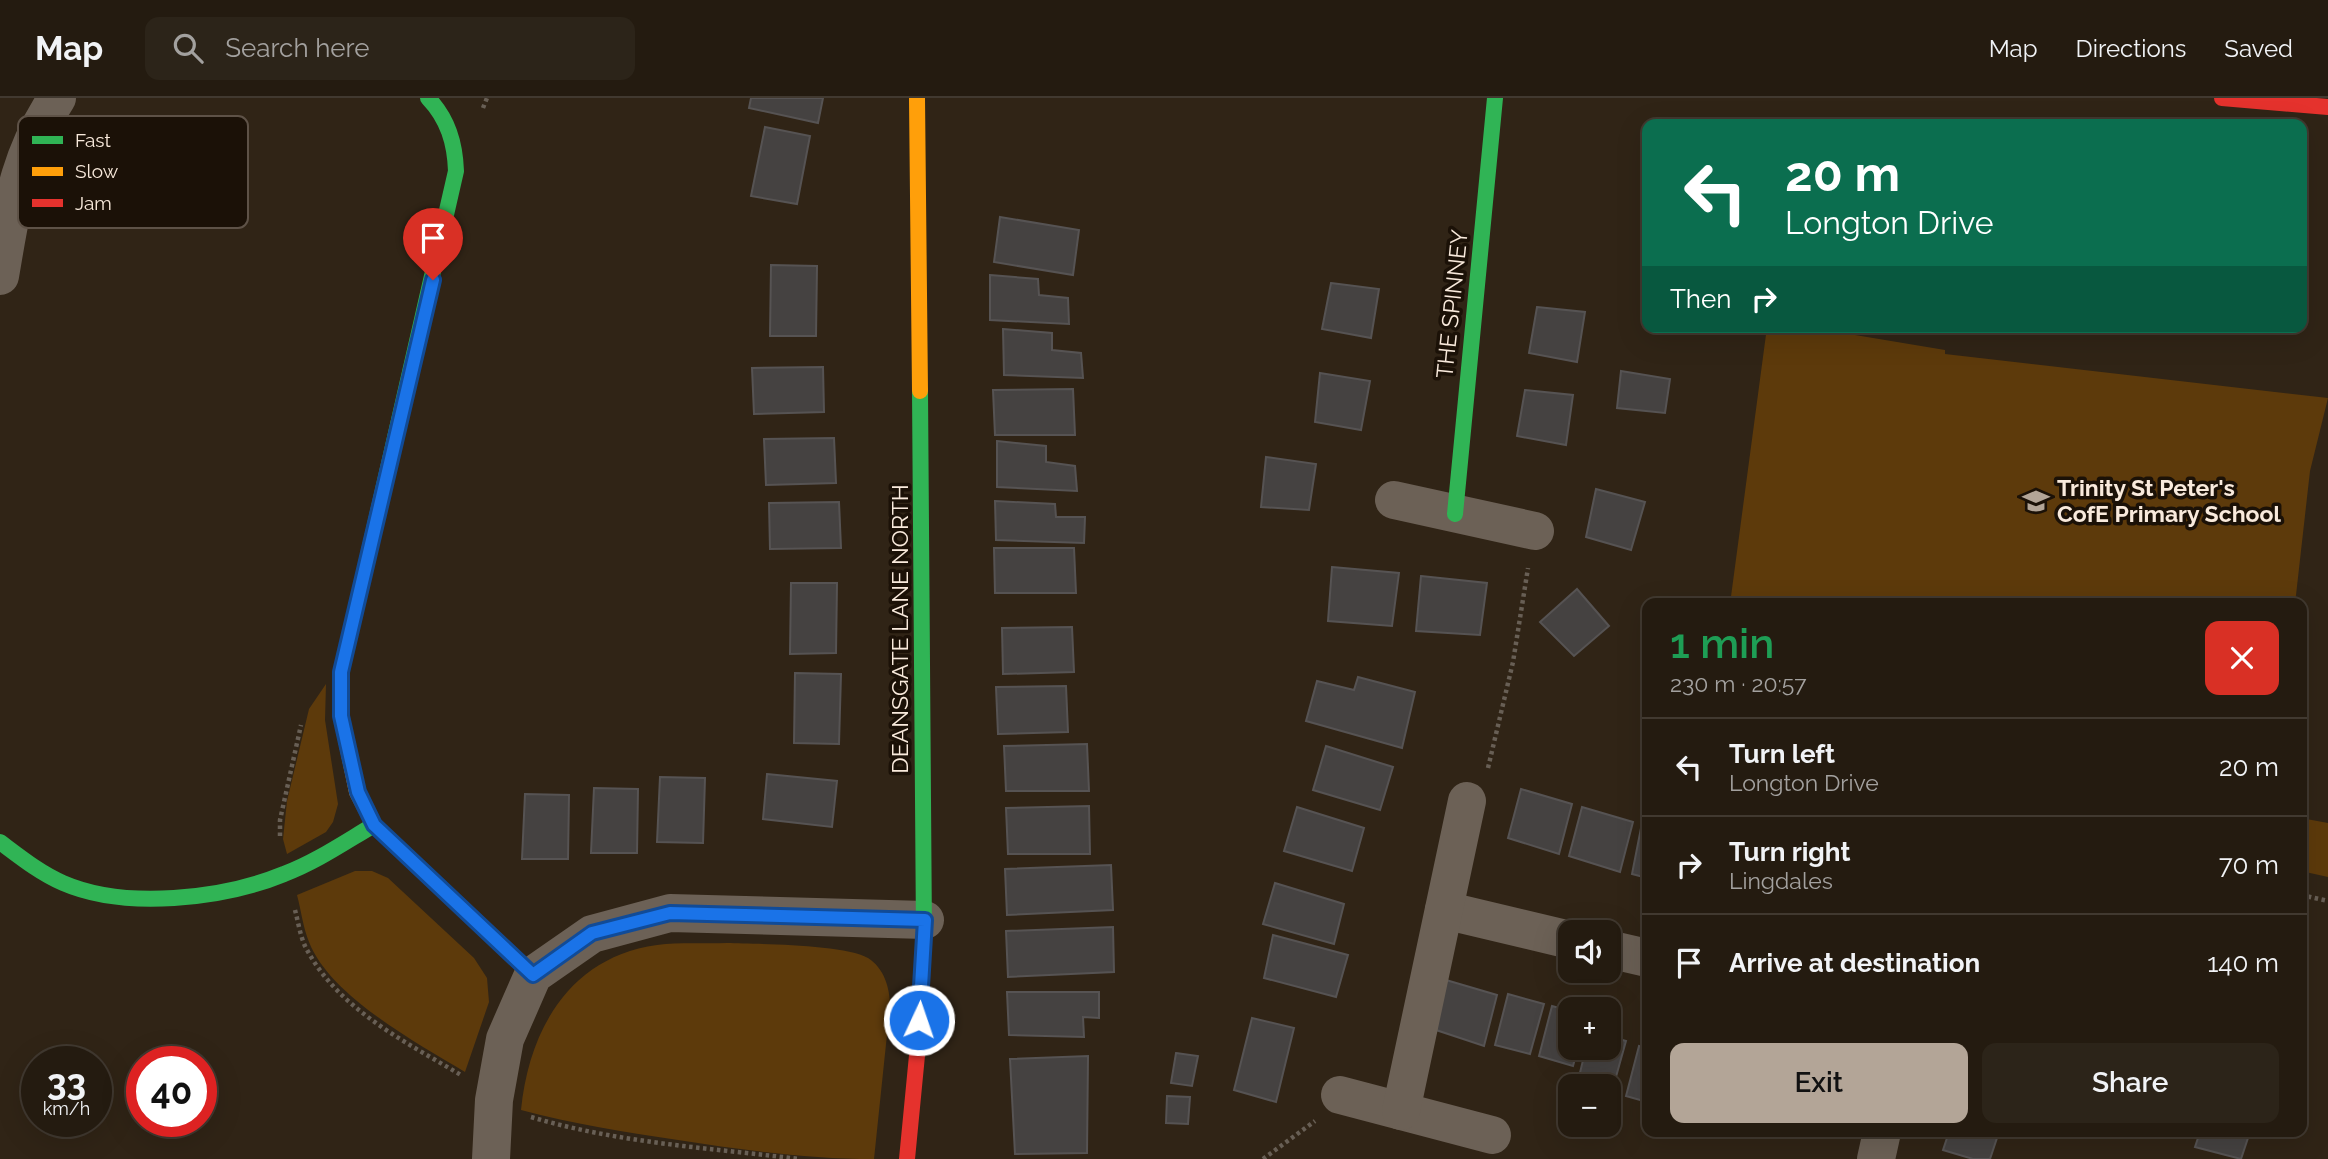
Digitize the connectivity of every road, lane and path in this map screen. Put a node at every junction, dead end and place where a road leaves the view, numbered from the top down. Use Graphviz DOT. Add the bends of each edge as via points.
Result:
graph roads {
  1 [pos="57,98"];
  2 [pos="428,98"];
  3 [pos="917,98"];
  4 [pos="1495,98"];
  5 [pos="2222,98"];
  6 [pos="2328,107"];
  7 [pos="45,116"];
  8 [pos="18,179"];
  9 [pos="0,276"];
  10 [pos="1394,500"];
  11 [pos="1455,514"];
  12 [pos="1535,530"];
  13 [pos="303,719"];
  14 [pos="1468,801"];
  15 [pos="374,825"];
  16 [pos="0,842"];
  17 [pos="285,873"];
  18 [pos="2307,896"];
  19 [pos="2328,901"];
  20 [pos="1444,910"];
  21 [pos="925,920"];
  22 [pos="1558,937"];
  23 [pos="1621,952"];
  24 [pos="1642,957"];
  25 [pos="533,975"];
  26 [pos="1340,1095"];
  27 [pos="494,1100"];
  28 [pos="1401,1111"];
  29 [pos="1492,1135"];
  30 [pos="1881,1137"];
  31 [pos="491,1159"];
  32 [pos="799,1159"];
  33 [pos="907,1159"];
  34 [pos="1263,1159"];
  35 [pos="1876,1159"];
  1 -- 7 [label="street"];
  2 -- 15 [label="street" via="447,123 456,171 341,672 341,716 358,792"];
  3 -- 21 [label="street, DEANSGATE LANE NORTH"];
  4 -- 11 [label="street, THE SPINNEY"];
  5 -- 6 [label="street"];
  8 -- 9 [label="street"];
  10 -- 11 [label="street"];
  11 -- 12 [label="street"];
  12 -- 14 [label="path" via="1513,662 1484,783"];
  13 -- 17 [label="path" via="279,820"];
  14 -- 20 [label="street"];
  15 -- 17 [label="street"];
  15 -- 25 [label="street"];
  16 -- 17 [label="street" via="35,867 82,889 151,897 227,893"];
  17 -- 27 [label="path" via="304,945 328,981 397,1037"];
  18 -- 19 [label="path"];
  20 -- 22 [label="street"];
  20 -- 28 [label="street"];
  21 -- 25 [label="street" via="670,913 592,933"];
  21 -- 33 [label="street, DEANSGATE LANE NORTH"];
  23 -- 24 [label="street"];
  25 -- 27 [label="street" via="505,1039"];
  26 -- 28 [label="street"];
  26 -- 34 [label="path" via="1311,1126"];
  27 -- 31 [label="street"];
  27 -- 32 [label="path" via="518,1114 573,1130"];
  28 -- 29 [label="street"];
  30 -- 35 [label="street"];
}
